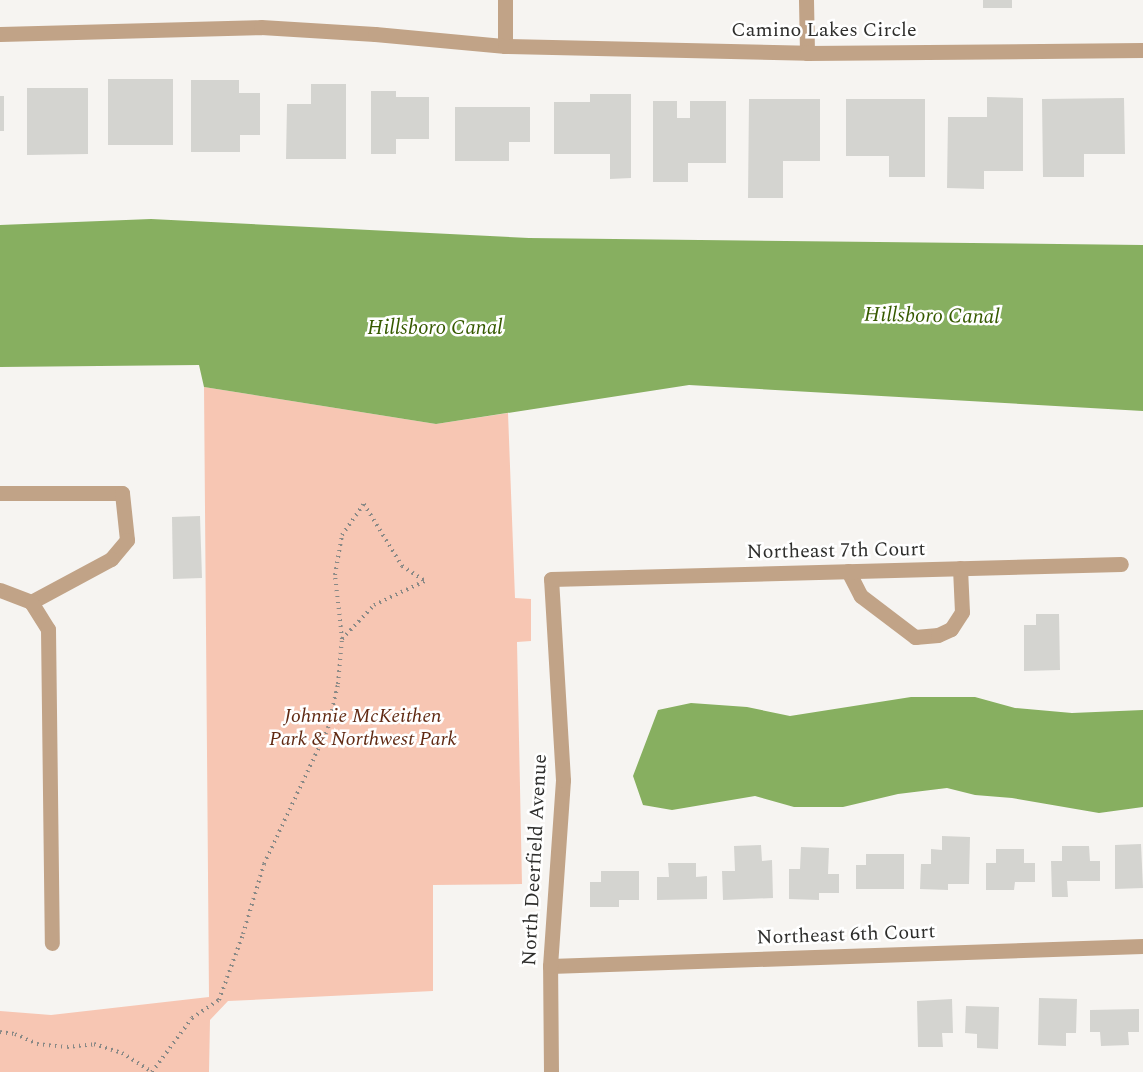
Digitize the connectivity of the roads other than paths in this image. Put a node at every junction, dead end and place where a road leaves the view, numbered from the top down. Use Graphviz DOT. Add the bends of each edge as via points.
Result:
graph roads {
  1 [pos="505,0"];
  2 [pos="806,0"];
  3 [pos="0,34"];
  4 [pos="505,46"];
  5 [pos="1143,50"];
  6 [pos="807,53"];
  7 [pos="0,493"];
  8 [pos="1121,564"];
  9 [pos="960,568"];
  10 [pos="848,571"];
  11 [pos="552,579"];
  12 [pos="0,590"];
  13 [pos="31,602"];
  14 [pos="52,943"];
  15 [pos="1143,946"];
  16 [pos="550,966"];
  17 [pos="551,1072"];
  1 -- 4 [label="street"];
  2 -- 6 [label="street"];
  3 -- 4 [label="street, Camino Lakes Circle" via="261,27"];
  4 -- 6 [label="street, Camino Lakes Circle"];
  5 -- 6 [label="street, Camino Lakes Circle"];
  7 -- 13 [label="street" via="122,493 127,540 111,559"];
  8 -- 9 [label="street, Northeast 7th Court"];
  9 -- 10 [label="street, Northeast 7th Court"];
  9 -- 10 [label="street" via="962,612 951,629 915,638 861,596"];
  10 -- 11 [label="street, Northeast 7th Court"];
  11 -- 16 [label="street, North Deerfield Avenue" via="563,780"];
  12 -- 13 [label="street"];
  13 -- 14 [label="street" via="48,629"];
  15 -- 16 [label="street, Northeast 6th Court"];
  16 -- 17 [label="street, North Deerfield Avenue"];
}
